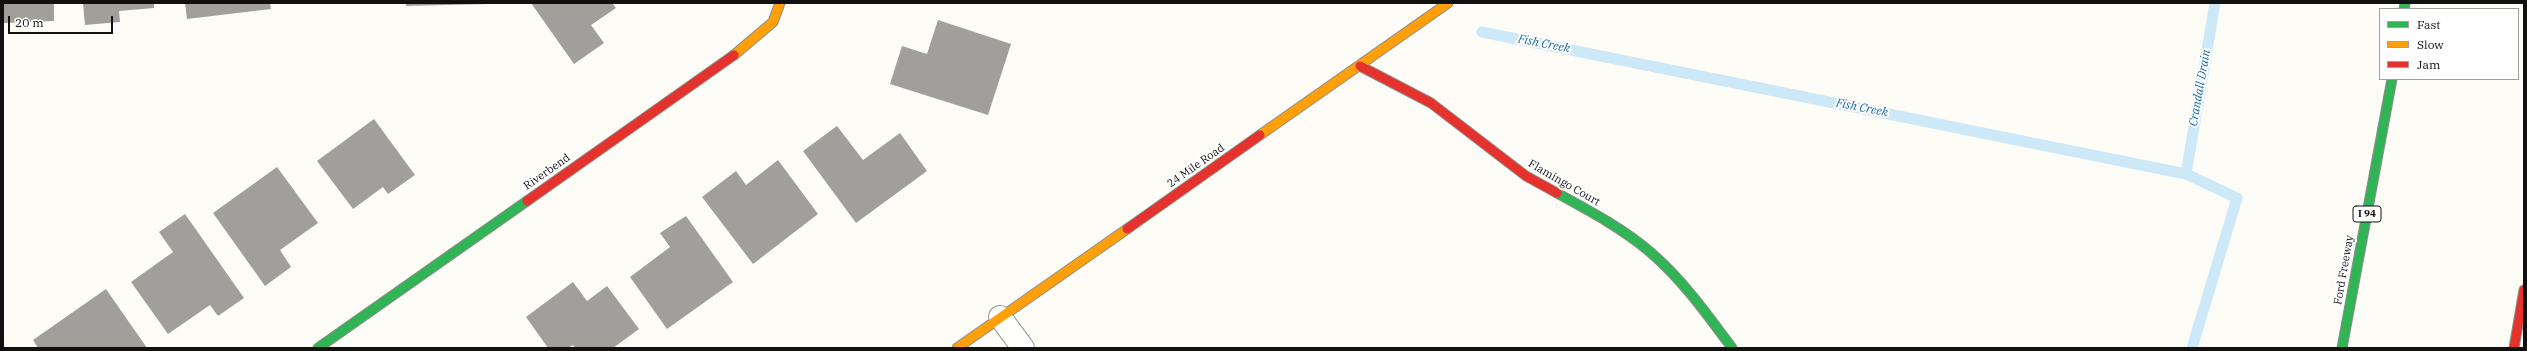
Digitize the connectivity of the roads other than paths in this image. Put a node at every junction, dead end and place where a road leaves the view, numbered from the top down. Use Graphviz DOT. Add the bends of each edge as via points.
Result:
graph roads {
  1 [pos="1448,3"];
  2 [pos="780,4"];
  3 [pos="1360,66"];
  4 [pos="2392,80"];
  5 [pos="2524,290"];
  6 [pos="1000,317"];
  7 [pos="318,348"];
  8 [pos="957,348"];
  9 [pos="1022,348"];
  10 [pos="1732,348"];
  11 [pos="2342,348"];
  12 [pos="2514,348"];
  1 -- 3 [label="main road, 24 Mile Road"];
  2 -- 7 [label="main road, Riverbend" via="772,22 733,56"];
  3 -- 6 [label="main road, 24 Mile Road"];
  3 -- 10 [label="main road, Flamingo Court" via="1431,103 1526,176 1585,208 1649,251 1689,291"];
  4 -- 11 [label="main road, Ford Freeway / I 94"];
  5 -- 12 [label="main road"];
  6 -- 8 [label="main road, 24 Mile Road"];
  6 -- 9 [label="street"];
}
